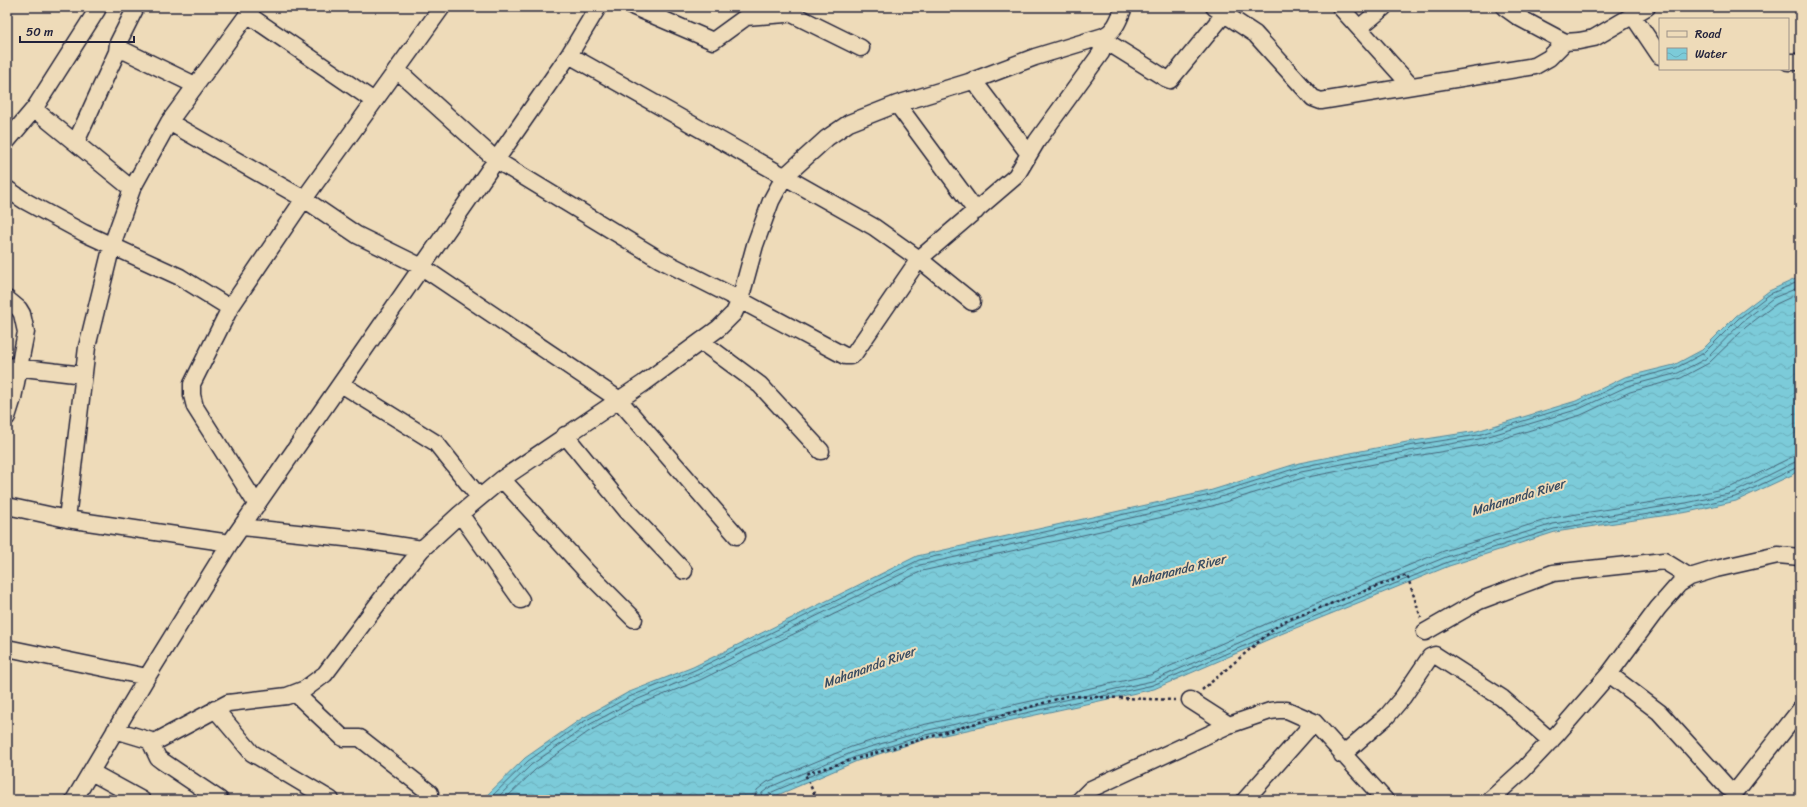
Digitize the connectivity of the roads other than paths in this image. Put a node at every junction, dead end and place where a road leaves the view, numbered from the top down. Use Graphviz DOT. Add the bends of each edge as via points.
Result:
graph roads {
  1 [pos="136,7"];
  2 [pos="442,7"];
  3 [pos="598,7"];
  4 [pos="634,7"];
  5 [pos="1124,7"];
  6 [pos="1340,7"];
  7 [pos="1384,7"];
  8 [pos="1504,7"];
  9 [pos="1647,7"];
  10 [pos="1223,9"];
  11 [pos="97,10"];
  12 [pos="791,10"];
  13 [pos="250,11"];
  14 [pos="1633,16"];
  15 [pos="1359,28"];
  16 [pos="1104,38"];
  17 [pos="1565,42"];
  18 [pos="861,48"];
  19 [pos="118,52"];
  20 [pos="569,55"];
  21 [pos="1659,55"];
  22 [pos="1789,62"];
  23 [pos="1800,62"];
  24 [pos="397,70"];
  25 [pos="973,80"];
  26 [pos="195,85"];
  27 [pos="1411,86"];
  28 [pos="374,101"];
  29 [pos="897,104"];
  30 [pos="34,109"];
  31 [pos="170,122"];
  32 [pos="7,141"];
  33 [pos="76,142"];
  34 [pos="1029,154"];
  35 [pos="496,160"];
  36 [pos="784,177"];
  37 [pos="7,189"];
  38 [pos="132,189"];
  39 [pos="304,199"];
  40 [pos="976,211"];
  41 [pos="112,245"];
  42 [pos="919,260"];
  43 [pos="422,268"];
  44 [pos="7,299"];
  45 [pos="740,300"];
  46 [pos="972,302"];
  47 [pos="230,308"];
  48 [pos="702,342"];
  49 [pos="13,367"];
  50 [pos="83,375"];
  51 [pos="341,384"];
  52 [pos="618,399"];
  53 [pos="7,417"];
  54 [pos="565,435"];
  55 [pos="821,451"];
  56 [pos="502,479"];
  57 [pos="479,497"];
  58 [pos="256,505"];
  59 [pos="7,506"];
  60 [pos="460,514"];
  61 [pos="67,519"];
  62 [pos="242,527"];
  63 [pos="737,536"];
  64 [pos="230,543"];
  65 [pos="422,549"];
  66 [pos="1800,556"];
  67 [pos="684,571"];
  68 [pos="1690,577"];
  69 [pos="521,600"];
  70 [pos="634,619"];
  71 [pos="1425,632"];
  72 [pos="7,648"];
  73 [pos="1609,674"];
  74 [pos="147,677"];
  75 [pos="294,693"];
  76 [pos="1190,700"];
  77 [pos="215,710"];
  78 [pos="1800,710"];
  79 [pos="1314,722"];
  80 [pos="1228,725"];
  81 [pos="115,730"];
  82 [pos="150,741"];
  83 [pos="1551,741"];
  84 [pos="1342,755"];
  85 [pos="91,772"];
  86 [pos="430,793"];
  87 [pos="1730,796"];
  88 [pos="74,800"];
  89 [pos="142,800"];
  90 [pos="220,800"];
  91 [pos="331,800"];
  92 [pos="1080,800"];
  93 [pos="1245,800"];
  94 [pos="1385,800"];
  95 [pos="1490,800"];
  1 -- 19 [label="street" via="118,43"];
  2 -- 24 [label="street"];
  3 -- 20 [label="street"];
  4 -- 12 [label="street" via="713,41 746,17"];
  5 -- 16 [label="street" via="1114,28"];
  6 -- 15 [label="street"];
  7 -- 15 [label="street"];
  8 -- 17 [label="street"];
  9 -- 14 [label="street"];
  10 -- 16 [label="street" via="1170,80"];
  10 -- 27 [label="street" via="1255,34 1313,98 1321,101"];
  11 -- 30 [label="street"];
  12 -- 18 [label="street"];
  13 -- 26 [label="street"];
  13 -- 28 [label="street"];
  14 -- 17 [label="street" via="1594,38"];
  14 -- 21 [label="street"];
  15 -- 27 [label="street"];
  16 -- 25 [label="street" via="1035,57"];
  16 -- 34 [label="street" via="1101,52"];
  17 -- 27 [label="street" via="1549,58 1535,66"];
  19 -- 26 [label="street" via="125,51"];
  19 -- 33 [label="street"];
  20 -- 35 [label="street"];
  20 -- 36 [label="street"];
  22 -- 23 [label="street"];
  24 -- 28 [label="street"];
  24 -- 35 [label="street"];
  25 -- 29 [label="street"];
  25 -- 34 [label="street"];
  26 -- 31 [label="street"];
  28 -- 39 [label="street"];
  29 -- 36 [label="street" via="849,124 827,138"];
  29 -- 40 [label="street"];
  30 -- 32 [label="street"];
  30 -- 33 [label="street"];
  31 -- 38 [label="street"];
  31 -- 39 [label="street"];
  33 -- 38 [label="street"];
  34 -- 40 [label="street" via="1016,176"];
  35 -- 43 [label="street"];
  35 -- 45 [label="street" via="659,259"];
  36 -- 42 [label="street" via="874,227"];
  36 -- 45 [label="street" via="771,201"];
  37 -- 41 [label="street" via="77,229"];
  38 -- 41 [label="street"];
  39 -- 43 [label="street" via="357,235"];
  39 -- 47 [label="street"];
  40 -- 42 [label="street"];
  41 -- 47 [label="street" via="180,277"];
  41 -- 50 [label="street" via="87,347"];
  42 -- 45 [label="street" via="854,354 850,356 845,356"];
  42 -- 46 [label="street"];
  43 -- 51 [label="street"];
  43 -- 52 [label="street"];
  44 -- 49 [label="street" via="19,309 26,332"];
  45 -- 48 [label="street" via="729,318"];
  47 -- 58 [label="street" via="192,384 192,395 195,407"];
  48 -- 52 [label="street"];
  48 -- 55 [label="street" via="760,385"];
  49 -- 50 [label="street"];
  49 -- 53 [label="street" via="13,398"];
  50 -- 61 [label="street"];
  51 -- 57 [label="street" via="436,443"];
  51 -- 58 [label="street"];
  52 -- 54 [label="street"];
  52 -- 63 [label="street"];
  54 -- 56 [label="street"];
  54 -- 67 [label="street" via="627,511"];
  56 -- 57 [label="street"];
  56 -- 70 [label="street"];
  57 -- 60 [label="street"];
  58 -- 62 [label="street"];
  59 -- 61 [label="street"];
  60 -- 65 [label="street"];
  60 -- 69 [label="street"];
  61 -- 64 [label="street"];
  62 -- 64 [label="street"];
  62 -- 65 [label="street"];
  64 -- 74 [label="street"];
  65 -- 75 [label="street" via="325,674 305,689"];
  66 -- 68 [label="street" via="1778,555"];
  68 -- 71 [label="street" via="1664,561 1553,573 1479,601"];
  68 -- 73 [label="street" via="1670,592"];
  72 -- 74 [label="street"];
  73 -- 83 [label="street"];
  73 -- 87 [label="street" via="1659,712 1726,787"];
  74 -- 81 [label="street"];
  75 -- 77 [label="street" via="287,696 235,701"];
  75 -- 86 [label="street" via="343,738 360,738"];
  76 -- 80 [label="street"];
  77 -- 82 [label="street" via="156,741"];
  77 -- 91 [label="street" via="252,753"];
  78 -- 87 [label="street"];
  79 -- 80 [label="street" via="1287,710 1278,710"];
  79 -- 84 [label="street"];
  79 -- 93 [label="street"];
  80 -- 92 [label="street" via="1091,789"];
  81 -- 82 [label="street"];
  81 -- 85 [label="street"];
  82 -- 90 [label="street" via="158,758"];
  83 -- 84 [label="street" via="1502,698 1435,655 1430,657 1387,716"];
  83 -- 95 [label="street"];
  84 -- 94 [label="street"];
  85 -- 88 [label="street"];
  85 -- 89 [label="street"];
}
